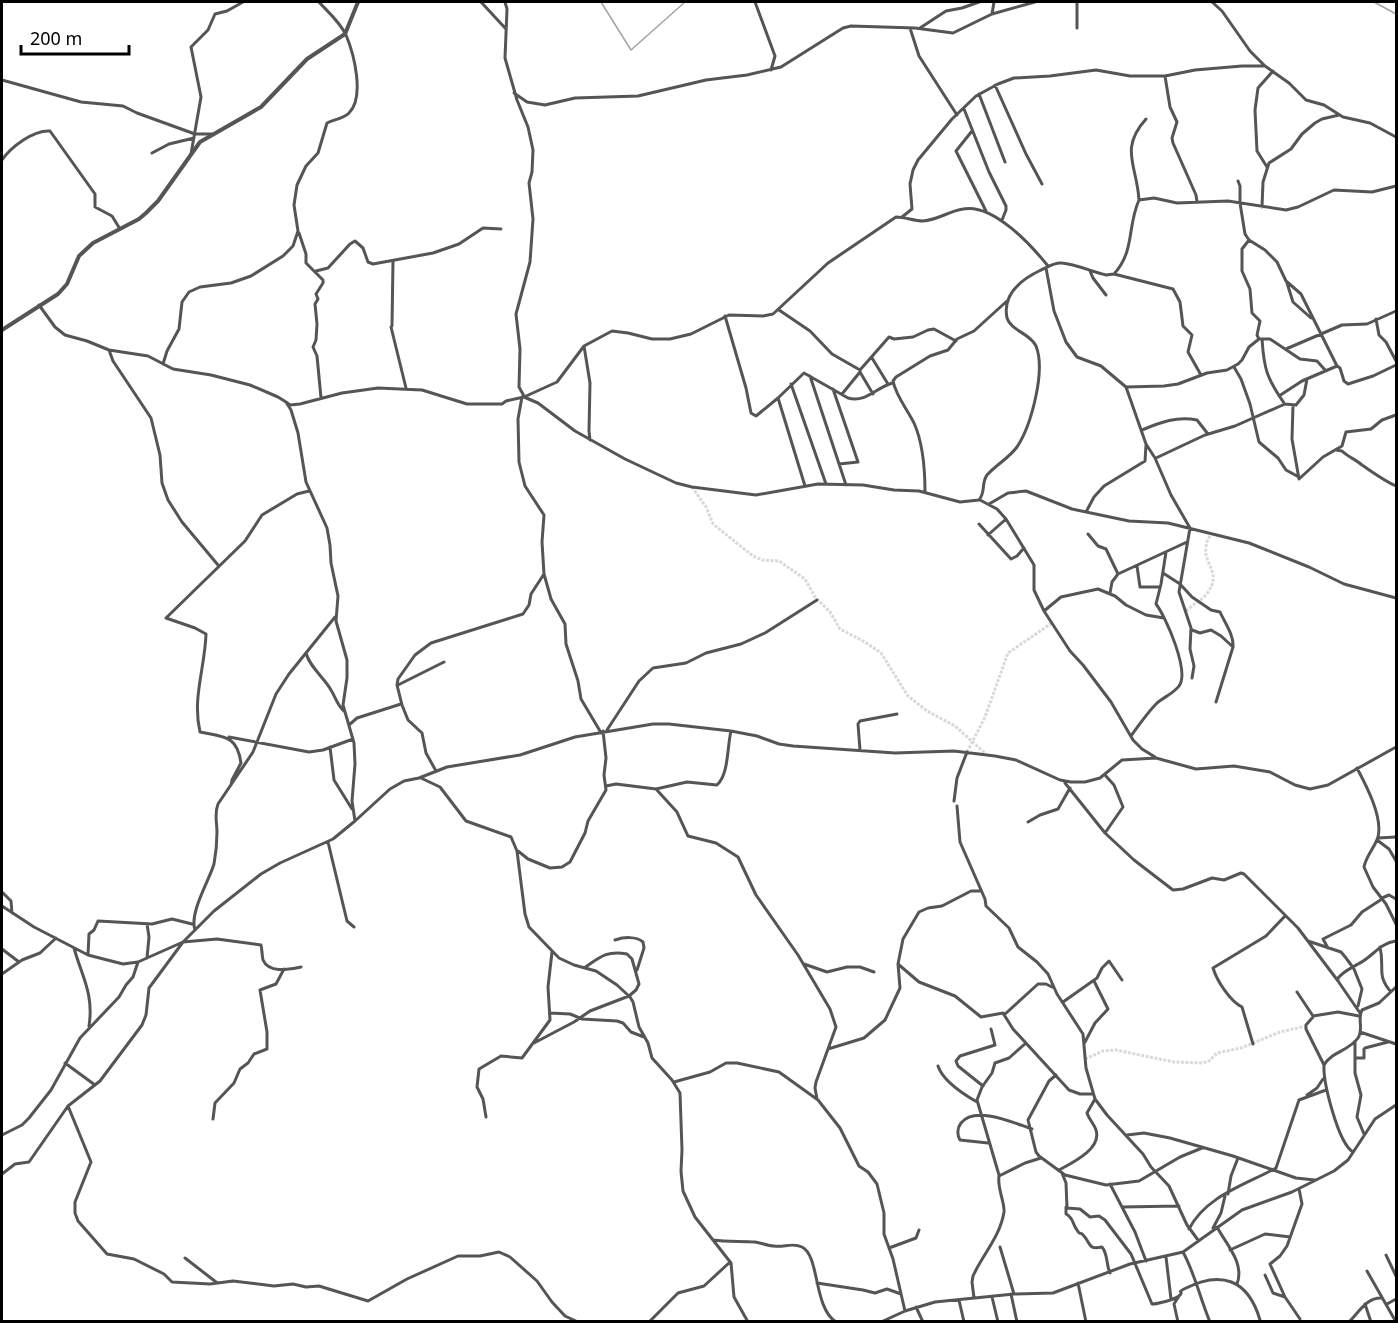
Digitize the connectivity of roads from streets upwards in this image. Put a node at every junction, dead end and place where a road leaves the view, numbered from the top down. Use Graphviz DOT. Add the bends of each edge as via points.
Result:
graph roads {
  1 [pos="243,2"];
  2 [pos="319,2"];
  3 [pos="357,2"];
  4 [pos="481,2"];
  5 [pos="505,2"];
  6 [pos="755,2"];
  7 [pos="979,2"];
  8 [pos="994,2"];
  9 [pos="1035,2"];
  10 [pos="1077,2"];
  11 [pos="1212,2"];
  12 [pos="992,14"];
  13 [pos="910,28"];
  14 [pos="920,28"];
  15 [pos="1077,28"];
  16 [pos="506,29"];
  17 [pos="345,34"];
  18 [pos="1265,66"];
  19 [pos="771,70"];
  20 [pos="1274,71"];
  21 [pos="1165,76"];
  22 [pos="2,80"];
  23 [pos="995,85"];
  24 [pos="514,93"];
  25 [pos="979,94"];
  26 [pos="964,109"];
  27 [pos="957,115"];
  28 [pos="1341,115"];
  29 [pos="1146,119"];
  30 [pos="972,131"];
  31 [pos="213,134"];
  32 [pos="195,136"];
  33 [pos="1396,137"];
  34 [pos="152,153"];
  35 [pos="191,154"];
  36 [pos="2,160"];
  37 [pos="1005,162"];
  38 [pos="1267,167"];
  39 [pos="1238,181"];
  40 [pos="1042,184"];
  41 [pos="1396,186"];
  42 [pos="1139,200"];
  43 [pos="1197,202"];
  44 [pos="1240,202"];
  45 [pos="1262,207"];
  46 [pos="986,211"];
  47 [pos="901,217"];
  48 [pos="1001,221"];
  49 [pos="120,229"];
  50 [pos="501,229"];
  51 [pos="298,231"];
  52 [pos="1249,240"];
  53 [pos="393,261"];
  54 [pos="1047,267"];
  55 [pos="316,271"];
  56 [pos="1090,271"];
  57 [pos="1114,274"];
  58 [pos="1286,281"];
  59 [pos="1106,295"];
  60 [pos="1009,300"];
  61 [pos="39,305"];
  62 [pos="779,310"];
  63 [pos="1396,311"];
  64 [pos="725,316"];
  65 [pos="1376,319"];
  66 [pos="1315,321"];
  67 [pos="2,330"];
  68 [pos="1322,332"];
  69 [pos="1260,339"];
  70 [pos="956,341"];
  71 [pos="584,346"];
  72 [pos="1286,349"];
  73 [pos="109,350"];
  74 [pos="872,358"];
  75 [pos="1396,363"];
  76 [pos="163,364"];
  77 [pos="1336,366"];
  78 [pos="1234,367"];
  79 [pos="860,371"];
  80 [pos="1326,371"];
  81 [pos="1201,375"];
  82 [pos="810,376"];
  83 [pos="1307,379"];
  84 [pos="890,383"];
  85 [pos="791,384"];
  86 [pos="1126,387"];
  87 [pos="406,388"];
  88 [pos="833,389"];
  89 [pos="842,394"];
  90 [pos="873,394"];
  91 [pos="1280,396"];
  92 [pos="523,397"];
  93 [pos="321,398"];
  94 [pos="778,398"];
  95 [pos="286,402"];
  96 [pos="1285,404"];
  97 [pos="1293,405"];
  98 [pos="1396,415"];
  99 [pos="1253,419"];
  100 [pos="1142,430"];
  101 [pos="1208,434"];
  102 [pos="591,440"];
  103 [pos="1146,444"];
  104 [pos="1334,450"];
  105 [pos="1155,458"];
  106 [pos="839,464"];
  107 [pos="1297,476"];
  108 [pos="826,484"];
  109 [pos="846,485"];
  110 [pos="806,486"];
  111 [pos="1396,486"];
  112 [pos="309,491"];
  113 [pos="925,492"];
  114 [pos="979,500"];
  115 [pos="989,504"];
  116 [pos="1086,512"];
  117 [pos="1006,519"];
  118 [pos="979,524"];
  119 [pos="1190,528"];
  120 [pos="1088,534"];
  121 [pos="988,535"];
  122 [pos="1186,542"];
  123 [pos="1024,548"];
  124 [pos="1166,552"];
  125 [pos="218,566"];
  126 [pos="1137,566"];
  127 [pos="1118,573"];
  128 [pos="1163,573"];
  129 [pos="544,574"];
  130 [pos="1180,584"];
  131 [pos="1160,588"];
  132 [pos="1110,593"];
  133 [pos="1396,598"];
  134 [pos="818,600"];
  135 [pos="1044,611"];
  136 [pos="336,616"];
  137 [pos="1164,618"];
  138 [pos="1191,628"];
  139 [pos="1233,647"];
  140 [pos="306,653"];
  141 [pos="302,659"];
  142 [pos="309,661"];
  143 [pos="444,662"];
  144 [pos="1192,678"];
  145 [pos="397,685"];
  146 [pos="1216,702"];
  147 [pos="401,704"];
  148 [pos="345,712"];
  149 [pos="897,714"];
  150 [pos="350,726"];
  151 [pos="603,731"];
  152 [pos="731,731"];
  153 [pos="1131,736"];
  154 [pos="227,737"];
  155 [pos="353,739"];
  156 [pos="257,742"];
  157 [pos="330,747"];
  158 [pos="1396,747"];
  159 [pos="860,750"];
  160 [pos="967,752"];
  161 [pos="1156,758"];
  162 [pos="1357,768"];
  163 [pos="436,771"];
  164 [pos="1105,775"];
  165 [pos="419,778"];
  166 [pos="1063,782"];
  167 [pos="231,785"];
  168 [pos="606,786"];
  169 [pos="1070,788"];
  170 [pos="656,789"];
  171 [pos="954,801"];
  172 [pos="957,806"];
  173 [pos="353,811"];
  174 [pos="355,821"];
  175 [pos="1028,822"];
  176 [pos="1105,832"];
  177 [pos="1396,837"];
  178 [pos="1377,839"];
  179 [pos="328,842"];
  180 [pos="517,851"];
  181 [pos="1396,861"];
  182 [pos="981,891"];
  183 [pos="2,892"];
  184 [pos="1382,899"];
  185 [pos="1396,899"];
  186 [pos="2,906"];
  187 [pos="12,913"];
  188 [pos="1286,915"];
  189 [pos="147,924"];
  190 [pos="193,924"];
  191 [pos="1396,924"];
  192 [pos="354,927"];
  193 [pos="195,930"];
  194 [pos="56,939"];
  195 [pos="615,940"];
  196 [pos="1307,941"];
  197 [pos="1396,941"];
  198 [pos="183,942"];
  199 [pos="1380,946"];
  200 [pos="74,948"];
  201 [pos="2,949"];
  202 [pos="1329,949"];
  203 [pos="552,952"];
  204 [pos="88,955"];
  205 [pos="147,959"];
  206 [pos="19,962"];
  207 [pos="138,962"];
  208 [pos="802,963"];
  209 [pos="898,964"];
  210 [pos="1352,966"];
  211 [pos="301,967"];
  212 [pos="584,968"];
  213 [pos="284,969"];
  214 [pos="637,972"];
  215 [pos="874,972"];
  216 [pos="2,974"];
  217 [pos="1122,980"];
  218 [pos="1094,981"];
  219 [pos="1338,981"];
  220 [pos="1396,987"];
  221 [pos="1054,988"];
  222 [pos="1297,992"];
  223 [pos="1391,992"];
  224 [pos="629,996"];
  225 [pos="1063,1002"];
  226 [pos="1358,1007"];
  227 [pos="550,1012"];
  228 [pos="1360,1014"];
  229 [pos="1004,1015"];
  230 [pos="1313,1016"];
  231 [pos="580,1018"];
  232 [pos="89,1026"];
  233 [pos="991,1029"];
  234 [pos="1360,1032"];
  235 [pos="644,1037"];
  236 [pos="1355,1041"];
  237 [pos="1388,1042"];
  238 [pos="1026,1043"];
  239 [pos="533,1044"];
  240 [pos="1084,1044"];
  241 [pos="1253,1044"];
  242 [pos="1396,1044"];
  243 [pos="826,1050"];
  244 [pos="1355,1058"];
  245 [pos="65,1063"];
  246 [pos="1324,1065"];
  247 [pos="938,1066"];
  248 [pos="1056,1075"];
  249 [pos="1324,1078"];
  250 [pos="674,1082"];
  251 [pos="95,1085"];
  252 [pos="983,1086"];
  253 [pos="1326,1090"];
  254 [pos="1094,1096"];
  255 [pos="1303,1097"];
  256 [pos="818,1100"];
  257 [pos="977,1102"];
  258 [pos="1396,1105"];
  259 [pos="68,1106"];
  260 [pos="981,1114"];
  261 [pos="486,1117"];
  262 [pos="213,1119"];
  263 [pos="1032,1129"];
  264 [pos="1364,1134"];
  265 [pos="2,1135"];
  266 [pos="1127,1136"];
  267 [pos="988,1143"];
  268 [pos="1202,1148"];
  269 [pos="1353,1152"];
  270 [pos="1041,1158"];
  271 [pos="1238,1158"];
  272 [pos="1274,1169"];
  273 [pos="1060,1171"];
  274 [pos="1154,1171"];
  275 [pos="2,1174"];
  276 [pos="999,1177"];
  277 [pos="1317,1180"];
  278 [pos="1110,1184"];
  279 [pos="1299,1189"];
  280 [pos="1226,1195"];
  281 [pos="1179,1206"];
  282 [pos="1066,1207"];
  283 [pos="1122,1207"];
  284 [pos="1217,1227"];
  285 [pos="1189,1229"];
  286 [pos="919,1230"];
  287 [pos="1212,1230"];
  288 [pos="1290,1237"];
  289 [pos="713,1240"];
  290 [pos="1198,1240"];
  291 [pos="1000,1247"];
  292 [pos="889,1248"];
  293 [pos="1230,1250"];
  294 [pos="1183,1252"];
  295 [pos="1386,1255"];
  296 [pos="1166,1257"];
  297 [pos="185,1258"];
  298 [pos="1146,1261"];
  299 [pos="730,1262"];
  300 [pos="1135,1263"];
  301 [pos="1367,1271"];
  302 [pos="1110,1273"];
  303 [pos="1265,1275"];
  304 [pos="1396,1276"];
  305 [pos="218,1283"];
  306 [pos="817,1283"];
  307 [pos="1078,1283"];
  308 [pos="1237,1284"];
  309 [pos="1196,1285"];
  310 [pos="901,1294"];
  311 [pos="1012,1294"];
  312 [pos="992,1296"];
  313 [pos="1179,1296"];
  314 [pos="1285,1297"];
  315 [pos="974,1298"];
  316 [pos="1171,1299"];
  317 [pos="1384,1299"];
  318 [pos="1396,1299"];
  319 [pos="959,1300"];
  320 [pos="1365,1304"];
  321 [pos="1387,1304"];
  322 [pos="916,1307"];
  323 [pos="905,1311"];
  324 [pos="829,1314"];
  325 [pos="1260,1320"];
  326 [pos="1300,1320"];
  327 [pos="578,1322"];
  328 [pos="649,1322"];
  329 [pos="748,1322"];
  330 [pos="829,1322"];
  331 [pos="836,1322"];
  332 [pos="881,1322"];
  333 [pos="923,1322"];
  334 [pos="964,1322"];
  335 [pos="998,1322"];
  336 [pos="1017,1322"];
  337 [pos="1086,1322"];
  338 [pos="1178,1322"];
  339 [pos="1210,1322"];
  340 [pos="1349,1322"];
  341 [pos="1371,1322"];
  342 [pos="1396,1322"];
  1 -- 32 [label="street" via="213,16 207,30 191,47 200,93"];
  2 -- 17 [label="street"];
  3 -- 17 [label="street"];
  4 -- 16 [label="street"];
  5 -- 16 [label="street"];
  6 -- 19 [label="street" via="774,56"];
  7 -- 14 [label="street" via="946,11"];
  8 -- 12 [label="street"];
  9 -- 12 [label="street"];
  10 -- 15 [label="street"];
  11 -- 18 [label="street"];
  12 -- 14 [label="street" via="953,33"];
  13 -- 14 [label="street"];
  13 -- 19 [label="street" via="843,28 789,63"];
  13 -- 27 [label="street" via="919,56"];
  16 -- 24 [label="street" via="505,58"];
  17 -- 31 [label="street" via="307,58 252,114"];
  17 -- 51 [label="street" via="357,80 356,99 350,112 327,123 318,153 301,175 294,205"];
  18 -- 20 [label="street"];
  18 -- 21 [label="street"];
  19 -- 24 [label="street" via="638,96 588,97 545,105 527,102"];
  20 -- 28 [label="street" via="1306,100"];
  20 -- 38 [label="street" via="1258,88 1255,110 1257,151"];
  21 -- 23 [label="street" via="1096,70 1014,78"];
  21 -- 43 [label="street" via="1177,122 1173,143"];
  22 -- 32 [label="street" via="81,102 123,106"];
  23 -- 25 [label="street"];
  23 -- 40 [label="street"];
  24 -- 92 [label="street" via="533,150 530,262 516,314 519,387"];
  25 -- 26 [label="street"];
  25 -- 37 [label="street"];
  26 -- 27 [label="street"];
  26 -- 30 [label="street"];
  27 -- 47 [label="street" via="918,160 910,184 912,209"];
  28 -- 33 [label="street" via="1370,123"];
  28 -- 38 [label="street" via="1315,123"];
  29 -- 42 [label="street" via="1137,128 1130,151"];
  30 -- 46 [label="street" via="956,151"];
  30 -- 48 [label="street" via="1006,206"];
  31 -- 32 [label="street"];
  31 -- 35 [label="street"];
  32 -- 34 [label="street"];
  32 -- 35 [label="street"];
  35 -- 49 [label="street" via="158,201"];
  36 -- 49 [label="street" via="32,136 50,131 94,194 95,207 112,216"];
  38 -- 45 [label="street"];
  39 -- 44 [label="street"];
  41 -- 45 [label="street" via="1372,192 1334,190 1292,209"];
  42 -- 43 [label="street"];
  42 -- 57 [label="street" via="1132,215 1128,254"];
  43 -- 44 [label="street"];
  44 -- 45 [label="street"];
  44 -- 52 [label="street" via="1244,232"];
  46 -- 47 [label="street" via="965,208 921,221"];
  46 -- 48 [label="street"];
  47 -- 62 [label="street" via="890,220 828,263"];
  48 -- 54 [label="street"];
  49 -- 61 [label="street" via="88,248 74,264 67,284"];
  50 -- 53 [label="street" via="483,228 440,251"];
  51 -- 55 [label="street" via="306,263"];
  51 -- 76 [label="street" via="288,252 251,276 200,287 185,296 179,328"];
  52 -- 58 [label="street" via="1277,262"];
  52 -- 69 [label="street" via="1242,249 1242,267 1250,289 1252,313 1260,321"];
  53 -- 55 [label="street" via="373,264 355,242 328,268"];
  53 -- 87 [label="street" via="392,326"];
  54 -- 56 [label="street" via="1061,263"];
  54 -- 60 [label="street" via="1020,282"];
  54 -- 86 [label="street" via="1054,311 1068,345 1079,358 1101,366"];
  55 -- 93 [label="street" via="323,280 316,294 317,331 313,347"];
  56 -- 57 [label="street"];
  56 -- 59 [label="street"];
  57 -- 81 [label="street" via="1173,289 1180,302 1183,326 1192,335 1188,352"];
  58 -- 66 [label="street" via="1301,294"];
  58 -- 66 [label="street" via="1293,302"];
  60 -- 70 [label="street" via="974,331"];
  60 -- 114 [label="street" via="1008,321 1036,347 1038,392 1017,447 987,475"];
  61 -- 67 [label="street"];
  61 -- 73 [label="street" via="65,335"];
  62 -- 64 [label="street" via="763,316"];
  62 -- 79 [label="street" via="832,354"];
  63 -- 65 [label="street"];
  64 -- 71 [label="street" via="677,338 661,340 612,331"];
  64 -- 94 [label="street" via="751,413 756,416"];
  65 -- 68 [label="street"];
  65 -- 75 [label="street" via="1379,335"];
  66 -- 68 [label="street"];
  68 -- 72 [label="street"];
  68 -- 77 [label="street"];
  69 -- 72 [label="street" via="1270,339"];
  69 -- 78 [label="street"];
  69 -- 91 [label="street" via="1265,370"];
  70 -- 74 [label="street" via="934,330 917,337 889,337"];
  70 -- 84 [label="street" via="948,350 930,356"];
  71 -- 92 [label="street" via="556,382"];
  71 -- 102 [label="street" via="590,383"];
  72 -- 80 [label="street" via="1300,359 1317,362"];
  73 -- 76 [label="street" via="141,354"];
  73 -- 125 [label="street" via="117,369 151,418 168,500"];
  74 -- 79 [label="street"];
  74 -- 84 [label="street"];
  75 -- 77 [label="street" via="1348,384"];
  76 -- 95 [label="street" via="250,385"];
  77 -- 80 [label="street"];
  78 -- 81 [label="street"];
  78 -- 99 [label="street"];
  79 -- 89 [label="street"];
  79 -- 90 [label="street"];
  80 -- 83 [label="street"];
  81 -- 86 [label="street" via="1178,384"];
  82 -- 85 [label="street" via="802,374"];
  82 -- 88 [label="street"];
  82 -- 106 [label="street"];
  83 -- 91 [label="street"];
  83 -- 97 [label="street" via="1301,400"];
  84 -- 90 [label="street"];
  84 -- 113 [label="street" via="920,441"];
  85 -- 94 [label="street"];
  85 -- 108 [label="street"];
  86 -- 100 [label="street"];
  87 -- 92 [label="street" via="467,404 502,404"];
  87 -- 93 [label="street" via="361,389"];
  88 -- 89 [label="street"];
  88 -- 106 [label="street" via="858,462"];
  89 -- 90 [label="street" via="856,400"];
  91 -- 96 [label="street"];
  92 -- 102 [label="street"];
  92 -- 129 [label="street" via="518,419 519,462 525,486 544,515"];
  93 -- 95 [label="street" via="300,404"];
  94 -- 110 [label="street"];
  95 -- 112 [label="street" via="295,424"];
  96 -- 97 [label="street"];
  96 -- 99 [label="street"];
  97 -- 107 [label="street" via="1291,432"];
  98 -- 104 [label="street" via="1371,429 1346,432 1343,445"];
  99 -- 101 [label="street"];
  99 -- 107 [label="street" via="1261,445"];
  100 -- 101 [label="street" via="1167,420 1186,418 1197,420"];
  100 -- 103 [label="street"];
  101 -- 105 [label="street"];
  102 -- 110 [label="street" via="692,487 756,495"];
  103 -- 105 [label="street"];
  103 -- 116 [label="street" via="1145,461 1104,486"];
  104 -- 107 [label="street" via="1302,478"];
  104 -- 111 [label="street" via="1342,450 1347,457"];
  105 -- 119 [label="street"];
  106 -- 109 [label="street"];
  108 -- 109 [label="street"];
  108 -- 110 [label="street"];
  109 -- 113 [label="street"];
  112 -- 125 [label="street" via="262,515 249,536"];
  112 -- 136 [label="street" via="329,535 338,596"];
  113 -- 114 [label="street" via="960,502"];
  114 -- 115 [label="street"];
  115 -- 116 [label="street" via="1008,493 1026,490"];
  115 -- 117 [label="street"];
  116 -- 119 [label="street"];
  117 -- 121 [label="street"];
  117 -- 123 [label="street"];
  118 -- 121 [label="street"];
  119 -- 122 [label="street"];
  119 -- 133 [label="street" via="1249,543 1344,584"];
  120 -- 127 [label="street" via="1106,549"];
  121 -- 123 [label="street" via="1011,559"];
  122 -- 124 [label="street"];
  122 -- 130 [label="street"];
  123 -- 135 [label="street" via="1034,565 1034,590"];
  124 -- 126 [label="street"];
  124 -- 128 [label="street"];
  125 -- 154 [label="street" via="166,618 206,634 196,707 200,732"];
  126 -- 127 [label="street"];
  126 -- 131 [label="street" via="1140,587"];
  127 -- 132 [label="street"];
  128 -- 130 [label="street"];
  128 -- 131 [label="street"];
  129 -- 145 [label="street" via="523,614 431,643 415,655"];
  129 -- 151 [label="street" via="551,599 565,624 566,644 581,699"];
  130 -- 138 [label="street" via="1179,595"];
  130 -- 139 [label="street" via="1192,597 1220,612"];
  131 -- 137 [label="street" via="1156,604"];
  132 -- 135 [label="street" via="1092,589 1067,595"];
  132 -- 137 [label="street" via="1138,612"];
  134 -- 151 [label="street" via="757,637 686,663 653,668"];
  135 -- 153 [label="street" via="1111,702"];
  136 -- 140 [label="street"];
  136 -- 148 [label="street" via="348,669"];
  137 -- 153 [label="street" via="1182,666 1182,680"];
  138 -- 139 [label="street" via="1196,633 1213,631"];
  138 -- 144 [label="street"];
  139 -- 146 [label="street"];
  140 -- 141 [label="street"];
  140 -- 142 [label="street"];
  141 -- 142 [label="street"];
  141 -- 156 [label="street" via="276,694"];
  142 -- 148 [label="street"];
  143 -- 145 [label="street"];
  145 -- 147 [label="street"];
  147 -- 150 [label="street" via="354,720"];
  147 -- 163 [label="street" via="408,720 422,733 426,753"];
  148 -- 150 [label="street"];
  149 -- 159 [label="street" via="860,721"];
  150 -- 155 [label="street"];
  151 -- 152 [label="street" via="669,724"];
  151 -- 163 [label="street" via="504,759"];
  151 -- 168 [label="street"];
  152 -- 159 [label="street" via="784,745"];
  152 -- 170 [label="street" via="720,783 687,782"];
  153 -- 161 [label="street"];
  154 -- 156 [label="street"];
  154 -- 167 [label="street" via="235,744 241,761"];
  155 -- 157 [label="street"];
  155 -- 173 [label="street"];
  156 -- 157 [label="street" via="309,752"];
  156 -- 167 [label="street"];
  157 -- 173 [label="street" via="334,780"];
  158 -- 162 [label="street"];
  159 -- 160 [label="street"];
  160 -- 166 [label="street" via="1010,758"];
  160 -- 171 [label="street" via="957,777"];
  161 -- 162 [label="street" via="1196,769 1239,767 1273,772 1295,786 1310,789 1328,785"];
  161 -- 164 [label="street" via="1122,760"];
  162 -- 178 [label="street" via="1373,803"];
  163 -- 165 [label="street"];
  164 -- 166 [label="street" via="1085,782"];
  164 -- 176 [label="street" via="1123,807"];
  165 -- 174 [label="street" via="390,789"];
  165 -- 180 [label="street" via="440,787 466,821 511,837"];
  166 -- 169 [label="street"];
  167 -- 190 [label="street" via="215,811 216,851"];
  168 -- 170 [label="street"];
  168 -- 180 [label="street" via="566,865 546,867"];
  169 -- 175 [label="street" via="1058,809"];
  169 -- 176 [label="street"];
  170 -- 208 [label="street" via="677,812 688,836 716,843 736,855 756,895"];
  172 -- 182 [label="street" via="960,842"];
  173 -- 174 [label="street"];
  174 -- 179 [label="street"];
  176 -- 188 [label="street" via="1173,890 1242,873"];
  177 -- 178 [label="street"];
  178 -- 181 [label="street"];
  178 -- 184 [label="street" via="1364,867"];
  179 -- 192 [label="street" via="344,912 348,924"];
  179 -- 193 [label="street" via="271,867"];
  180 -- 203 [label="street" via="526,920"];
  182 -- 209 [label="street" via="975,889 942,906 919,912 903,939"];
  182 -- 221 [label="street" via="986,906 1009,928 1017,947 1045,970"];
  183 -- 187 [label="street" via="10,901"];
  184 -- 185 [label="street" via="1389,895"];
  184 -- 191 [label="street"];
  184 -- 202 [label="street" via="1351,925 1323,939"];
  186 -- 187 [label="street"];
  187 -- 194 [label="street"];
  188 -- 196 [label="street"];
  188 -- 241 [label="street" via="1266,936 1213,967 1220,982 1241,1006"];
  189 -- 190 [label="street" via="171,919"];
  189 -- 204 [label="street" via="98,921 89,934"];
  189 -- 205 [label="street"];
  190 -- 193 [label="street"];
  193 -- 198 [label="street"];
  194 -- 200 [label="street"];
  194 -- 206 [label="street" via="40,953"];
  195 -- 214 [label="street" via="631,937 644,942"];
  196 -- 202 [label="street"];
  196 -- 219 [label="street"];
  197 -- 199 [label="street"];
  198 -- 205 [label="street"];
  198 -- 213 [label="street" via="217,939 261,945 265,963"];
  198 -- 251 [label="street" via="149,988 142,1025"];
  199 -- 210 [label="street"];
  199 -- 223 [label="street" via="1382,981"];
  200 -- 204 [label="street"];
  200 -- 232 [label="street" via="87,984"];
  201 -- 206 [label="street"];
  202 -- 210 [label="street" via="1342,953"];
  203 -- 212 [label="street"];
  203 -- 227 [label="street"];
  204 -- 207 [label="street" via="123,964"];
  205 -- 207 [label="street"];
  206 -- 216 [label="street"];
  207 -- 232 [label="street" via="134,977 119,997"];
  208 -- 215 [label="street" via="827,972 847,967"];
  208 -- 243 [label="street" via="835,1022"];
  209 -- 229 [label="street" via="927,987 958,997 980,1016 1000,1012"];
  209 -- 243 [label="street" via="900,988 885,1020 864,1038"];
  210 -- 219 [label="street"];
  210 -- 226 [label="street" via="1362,989"];
  211 -- 213 [label="street"];
  212 -- 214 [label="street" via="603,954 617,952 630,956"];
  212 -- 224 [label="street" via="596,971"];
  213 -- 262 [label="street" via="276,984 260,990 267,1049 254,1054 240,1069 234,1083 215,1103"];
  214 -- 224 [label="street" via="639,984"];
  217 -- 218 [label="street" via="1110,961"];
  218 -- 225 [label="street"];
  218 -- 240 [label="street" via="1109,1007"];
  219 -- 226 [label="street"];
  220 -- 223 [label="street"];
  221 -- 225 [label="street"];
  221 -- 229 [label="street" via="1038,984"];
  222 -- 230 [label="street"];
  223 -- 228 [label="street"];
  224 -- 231 [label="street"];
  224 -- 235 [label="street"];
  225 -- 240 [label="street" via="1081,1029"];
  226 -- 228 [label="street"];
  227 -- 231 [label="street"];
  227 -- 239 [label="street" via="548,1023"];
  228 -- 230 [label="street"];
  228 -- 234 [label="street"];
  229 -- 238 [label="street"];
  230 -- 246 [label="street" via="1306,1029"];
  231 -- 235 [label="street" via="617,1021"];
  231 -- 239 [label="street"];
  232 -- 245 [label="street"];
  233 -- 252 [label="street" via="994,1046 960,1056 956,1061"];
  234 -- 236 [label="street"];
  234 -- 237 [label="street"];
  235 -- 250 [label="street" via="654,1061"];
  236 -- 244 [label="street"];
  236 -- 246 [label="street"];
  237 -- 242 [label="street"];
  237 -- 244 [label="street" via="1365,1048 1364,1058"];
  238 -- 248 [label="street"];
  238 -- 252 [label="street" via="1009,1058 995,1063"];
  239 -- 261 [label="street" via="522,1058 501,1056 479,1069 477,1088"];
  240 -- 254 [label="street"];
  243 -- 256 [label="street" via="815,1088"];
  244 -- 264 [label="street" via="1361,1095 1357,1117"];
  245 -- 251 [label="street"];
  245 -- 265 [label="street" via="51,1090 26,1121"];
  246 -- 249 [label="street"];
  247 -- 257 [label="street" via="942,1075"];
  248 -- 254 [label="street" via="1072,1091"];
  248 -- 263 [label="street" via="1030,1115"];
  249 -- 253 [label="street"];
  249 -- 255 [label="street"];
  250 -- 256 [label="street" via="726,1063 737,1063 779,1072"];
  250 -- 289 [label="street" via="681,1095 683,1191 695,1217"];
  251 -- 259 [label="street"];
  252 -- 257 [label="street"];
  253 -- 255 [label="street"];
  253 -- 269 [label="street" via="1343,1142"];
  254 -- 266 [label="street"];
  254 -- 273 [label="street" via="1087,1113 1096,1131 1095,1141"];
  255 -- 272 [label="street" via="1295,1108"];
  256 -- 292 [label="street" via="840,1128 859,1166 877,1184"];
  257 -- 260 [label="street"];
  258 -- 264 [label="street" via="1377,1117"];
  259 -- 275 [label="street" via="28,1162 15,1164"];
  259 -- 305 [label="street" via="91,1162 79,1188 75,1213 104,1252 134,1259 165,1274 172,1282"];
  260 -- 263 [label="street"];
  260 -- 267 [label="street"];
  260 -- 267 [label="street" via="963,1120 958,1139"];
  263 -- 270 [label="street"];
  264 -- 269 [label="street"];
  266 -- 268 [label="street" via="1144,1132"];
  266 -- 274 [label="street"];
  267 -- 276 [label="street"];
  268 -- 271 [label="street"];
  268 -- 274 [label="street"];
  269 -- 277 [label="street" via="1338,1169"];
  270 -- 273 [label="street"];
  270 -- 276 [label="street"];
  271 -- 272 [label="street"];
  271 -- 280 [label="street"];
  272 -- 277 [label="street" via="1300,1179"];
  272 -- 280 [label="street"];
  273 -- 278 [label="street"];
  273 -- 282 [label="street" via="1066,1183"];
  274 -- 278 [label="street" via="1136,1182"];
  274 -- 281 [label="street" via="1171,1189"];
  276 -- 315 [label="street" via="1004,1212 996,1236 973,1276"];
  277 -- 279 [label="street"];
  278 -- 283 [label="street"];
  279 -- 284 [label="street" via="1242,1210"];
  279 -- 288 [label="street" via="1302,1204"];
  280 -- 285 [label="street" via="1203,1209"];
  280 -- 287 [label="street"];
  281 -- 283 [label="street"];
  281 -- 285 [label="street"];
  282 -- 300 [label="street" via="1103,1218"];
  282 -- 302 [label="street" via="1076,1230 1089,1246 1103,1247"];
  283 -- 298 [label="street"];
  284 -- 287 [label="street"];
  284 -- 293 [label="street"];
  285 -- 290 [label="street"];
  286 -- 292 [label="street" via="916,1238"];
  287 -- 290 [label="street"];
  288 -- 293 [label="street" via="1265,1234"];
  288 -- 314 [label="street" via="1283,1252 1270,1264"];
  289 -- 299 [label="street"];
  289 -- 306 [label="street" via="776,1247 800,1245 809,1253"];
  290 -- 294 [label="street"];
  291 -- 311 [label="street"];
  292 -- 310 [label="street"];
  293 -- 308 [label="street" via="1240,1270"];
  294 -- 296 [label="street"];
  294 -- 309 [label="street"];
  295 -- 304 [label="street"];
  296 -- 298 [label="street"];
  296 -- 316 [label="street"];
  297 -- 305 [label="street"];
  298 -- 300 [label="street"];
  299 -- 328 [label="street" via="704,1286 678,1293"];
  299 -- 329 [label="street" via="734,1297"];
  300 -- 302 [label="street"];
  300 -- 316 [label="street" via="1152,1304"];
  301 -- 317 [label="street"];
  302 -- 307 [label="street"];
  303 -- 314 [label="street" via="1273,1293"];
  305 -- 327 [label="street" via="321,1286 368,1301 458,1256 499,1252 537,1281 565,1316"];
  306 -- 310 [label="street" via="875,1293 887,1289"];
  306 -- 324 [label="street"];
  307 -- 311 [label="street" via="1049,1294"];
  307 -- 337 [label="street"];
  308 -- 309 [label="street" via="1215,1279"];
  308 -- 325 [label="street"];
  309 -- 313 [label="street" via="1184,1289"];
  309 -- 339 [label="street"];
  310 -- 323 [label="street"];
  311 -- 312 [label="street"];
  311 -- 336 [label="street"];
  312 -- 315 [label="street"];
  312 -- 335 [label="street"];
  313 -- 316 [label="street"];
  313 -- 338 [label="street" via="1174,1304"];
  314 -- 326 [label="street"];
  315 -- 319 [label="street"];
  317 -- 320 [label="street" via="1375,1298"];
  317 -- 321 [label="street"];
  318 -- 321 [label="street"];
  319 -- 322 [label="street"];
  319 -- 334 [label="street"];
  320 -- 340 [label="street"];
  320 -- 341 [label="street"];
  321 -- 342 [label="street"];
  322 -- 323 [label="street"];
  322 -- 333 [label="street"];
  323 -- 332 [label="street"];
  324 -- 330 [label="street"];
  324 -- 331 [label="street"];
}
